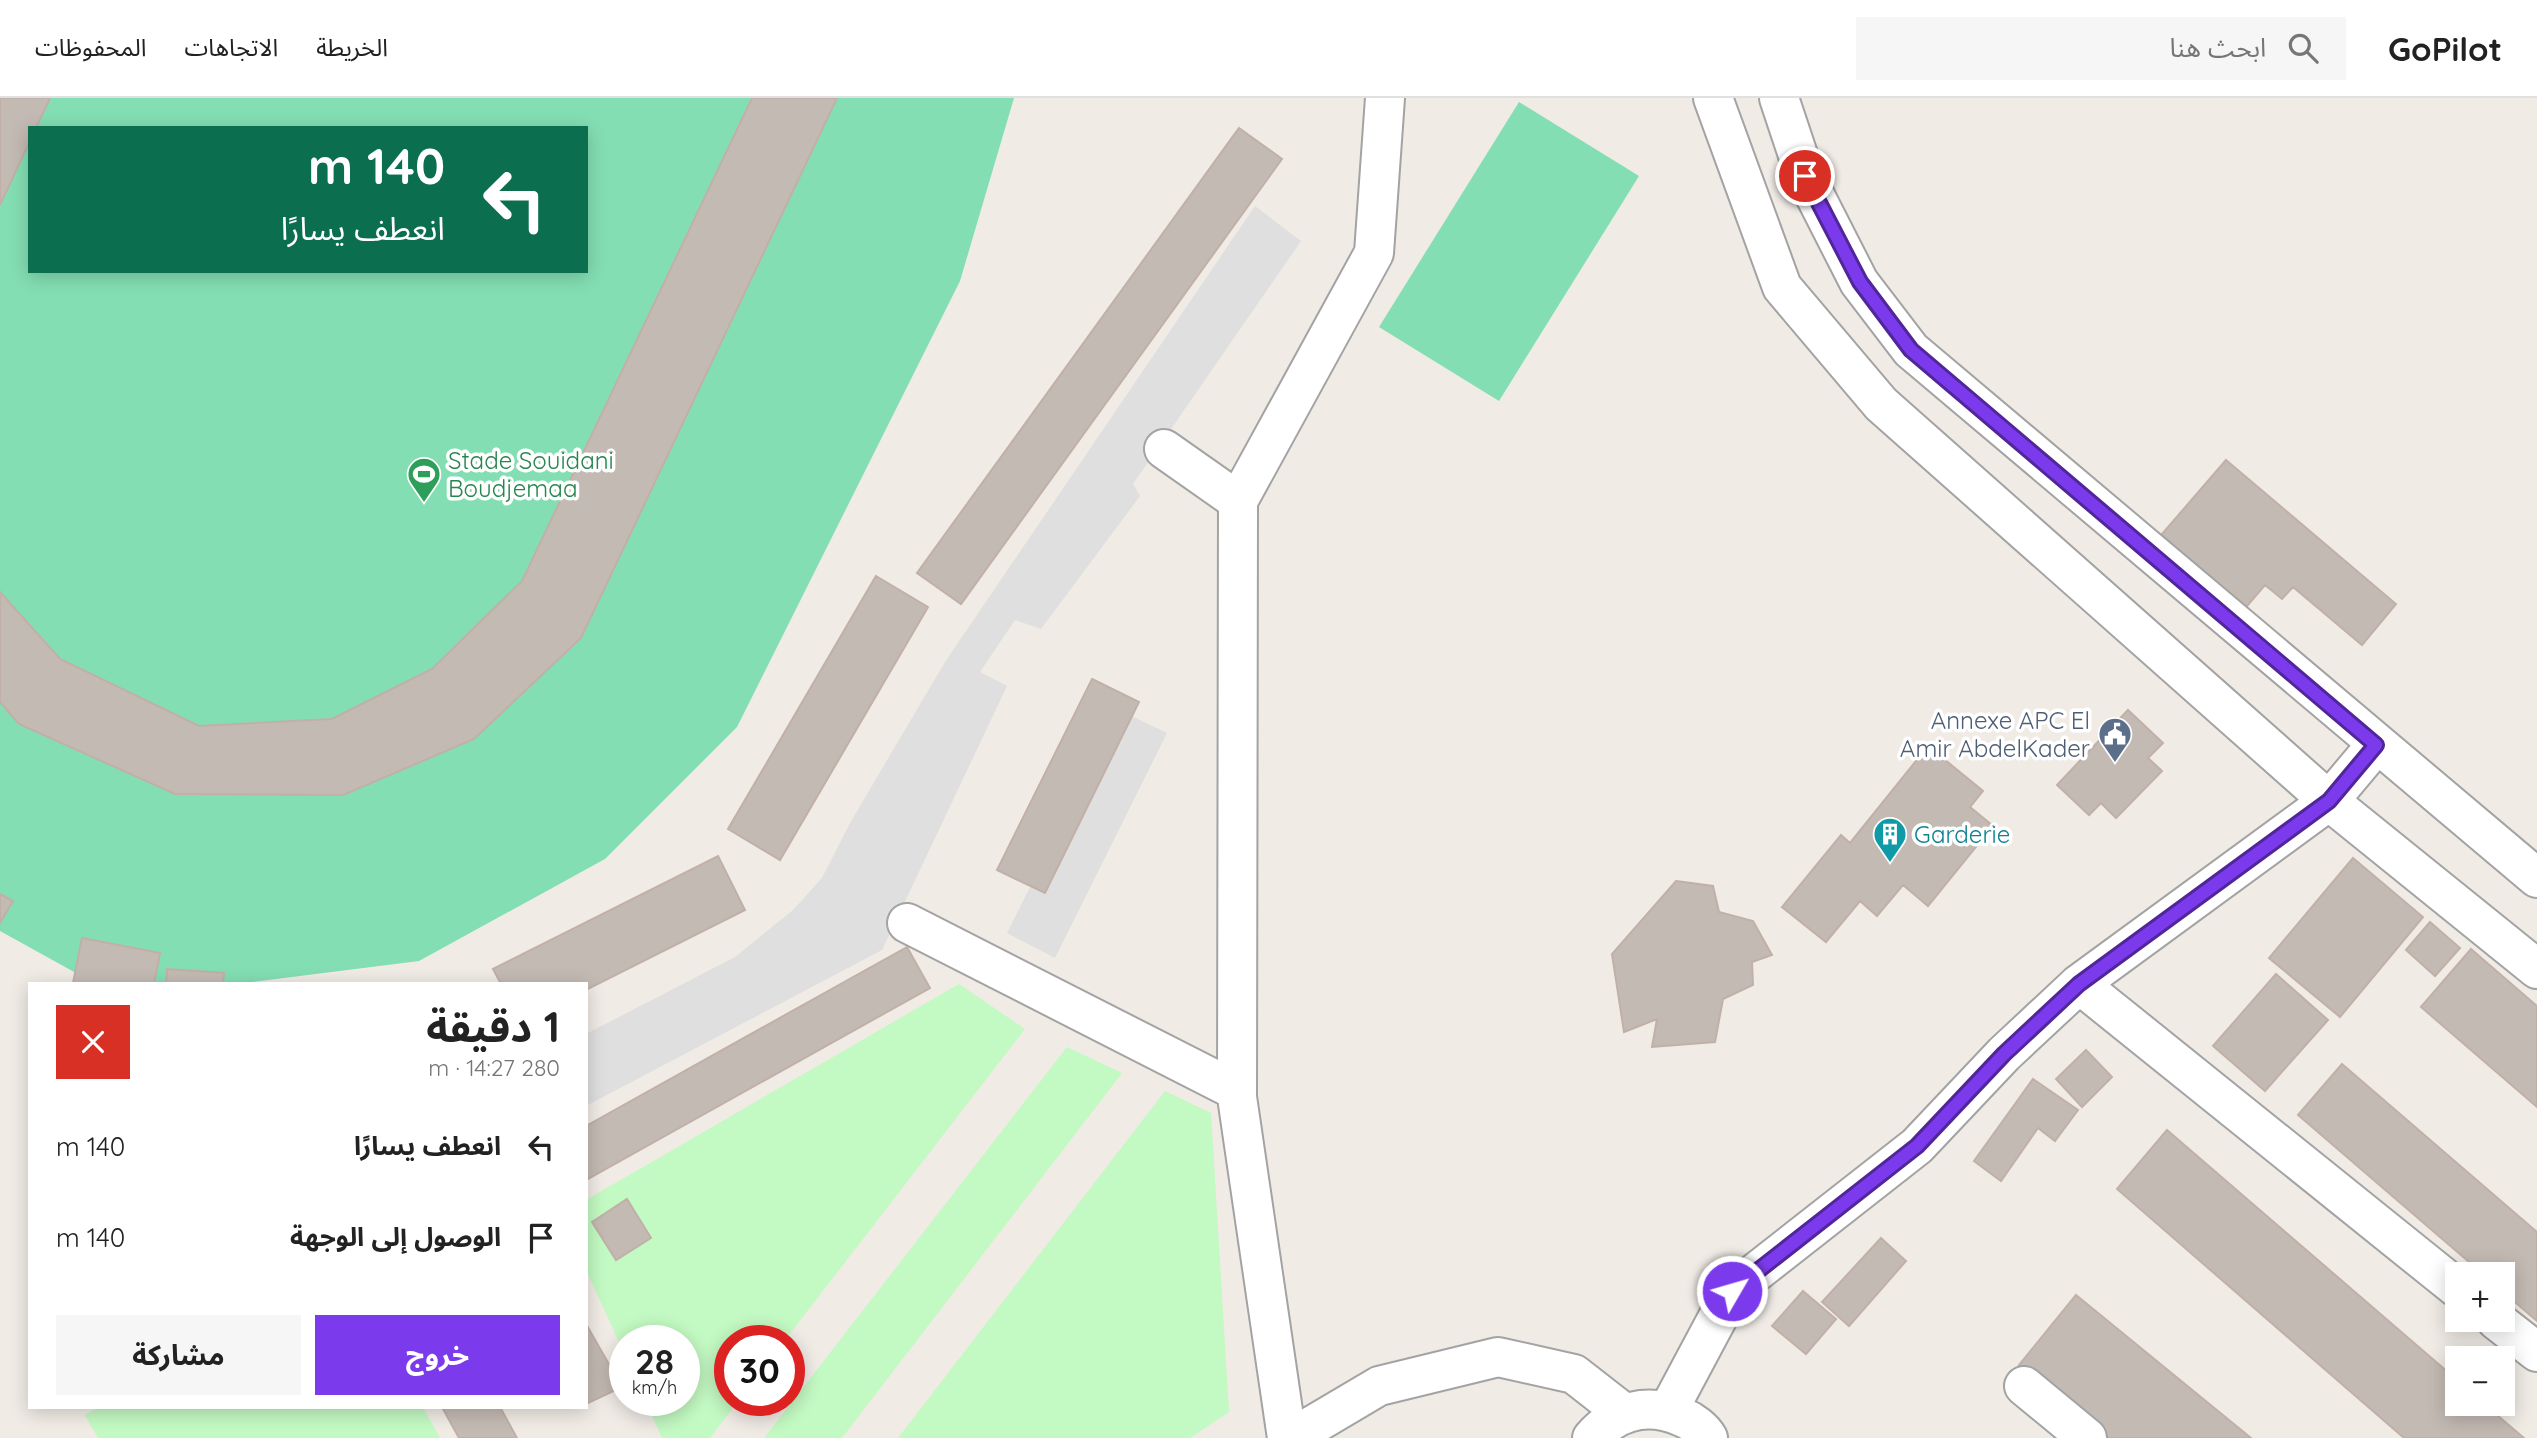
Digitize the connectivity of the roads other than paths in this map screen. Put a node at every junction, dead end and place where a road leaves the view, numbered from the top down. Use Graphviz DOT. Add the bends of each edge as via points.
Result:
graph roads {
  1 [pos="1385,98"];
  2 [pos="1713,98"];
  3 [pos="1779,98"];
  4 [pos="1164,449"];
  5 [pos="1238,501"];
  6 [pos="2376,745"];
  7 [pos="2329,801"];
  8 [pos="2537,878"];
  9 [pos="907,923"];
  10 [pos="2537,969"];
  11 [pos="2079,984"];
  12 [pos="1237,1091"];
  13 [pos="2445,1278"];
  14 [pos="2512,1332"];
  15 [pos="2537,1352"];
  16 [pos="2024,1386"];
  17 [pos="1668,1411"];
  18 [pos="1624,1413"];
  19 [pos="1289,1438"];
  20 [pos="1592,1438"];
  21 [pos="1708,1438"];
  22 [pos="2087,1438"];
  1 -- 5 [label="street" via="1374,253"];
  2 -- 7 [label="street" via="1782,287 1881,404"];
  3 -- 6 [label="street" via="1805,176 1860,282 1911,350"];
  4 -- 5 [label="street"];
  5 -- 12 [label="street"];
  6 -- 7 [label="street"];
  6 -- 8 [label="street"];
  7 -- 10 [label="street"];
  7 -- 11 [label="street"];
  9 -- 12 [label="street"];
  11 -- 13 [label="street"];
  11 -- 17 [label="street" via="2004,1054 1917,1146 1732,1291"];
  12 -- 19 [label="street"];
  14 -- 15 [label="street"];
  16 -- 22 [label="street"];
  17 -- 18 [label="street"];
  17 -- 21 [label="street" via="1688,1420"];
  18 -- 19 [label="street" via="1574,1374 1498,1357 1378,1386"];
  18 -- 20 [label="street" via="1604,1424"];
}
